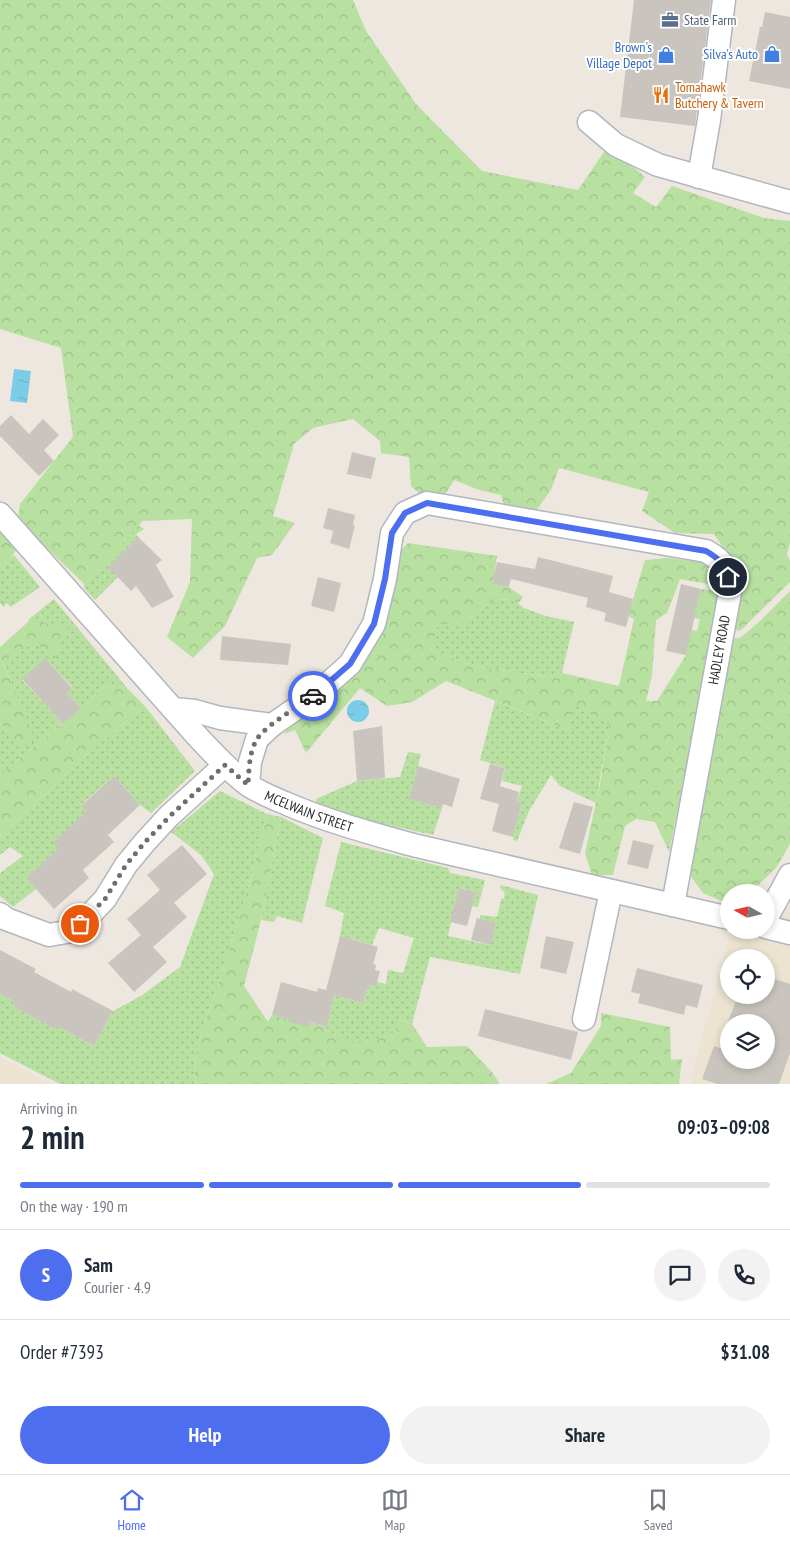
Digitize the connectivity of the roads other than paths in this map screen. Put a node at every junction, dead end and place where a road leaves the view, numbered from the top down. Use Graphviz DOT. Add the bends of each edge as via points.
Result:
graph roads {
  1 [pos="724,0"];
  2 [pos="589,122"];
  3 [pos="700,177"];
  4 [pos="789,201"];
  5 [pos="0,514"];
  6 [pos="173,709"];
  7 [pos="272,725"];
  8 [pos="225,765"];
  9 [pos="248,785"];
  10 [pos="790,875"];
  11 [pos="611,891"];
  12 [pos="775,902"];
  13 [pos="673,905"];
  14 [pos="0,914"];
  15 [pos="720,916"];
  16 [pos="775,929"];
  17 [pos="790,933"];
  18 [pos="584,1019"];
  1 -- 3 [label="street"];
  2 -- 3 [label="street" via="616,145 658,165"];
  3 -- 4 [label="street"];
  5 -- 6 [label="street, MCELWAIN STREET"];
  6 -- 7 [label="street"];
  6 -- 8 [label="street, MCELWAIN STREET"];
  7 -- 9 [label="street, HADLEY ROAD" via="257,739"];
  7 -- 13 [label="street, HADLEY ROAD" via="314,696 350,664 374,624 392,533 405,513 427,503 706,551 726,567 730,592"];
  8 -- 9 [label="street, MCELWAIN STREET"];
  8 -- 14 [label="street" via="145,842 105,899 72,931 49,935"];
  9 -- 11 [label="street, MCELWAIN STREET" via="304,812 337,823 413,845"];
  10 -- 12 [label="street"];
  11 -- 13 [label="street, MCELWAIN STREET"];
  11 -- 18 [label="street"];
  13 -- 15 [label="street, MCELWAIN STREET"];
  16 -- 17 [label="street"];
}
